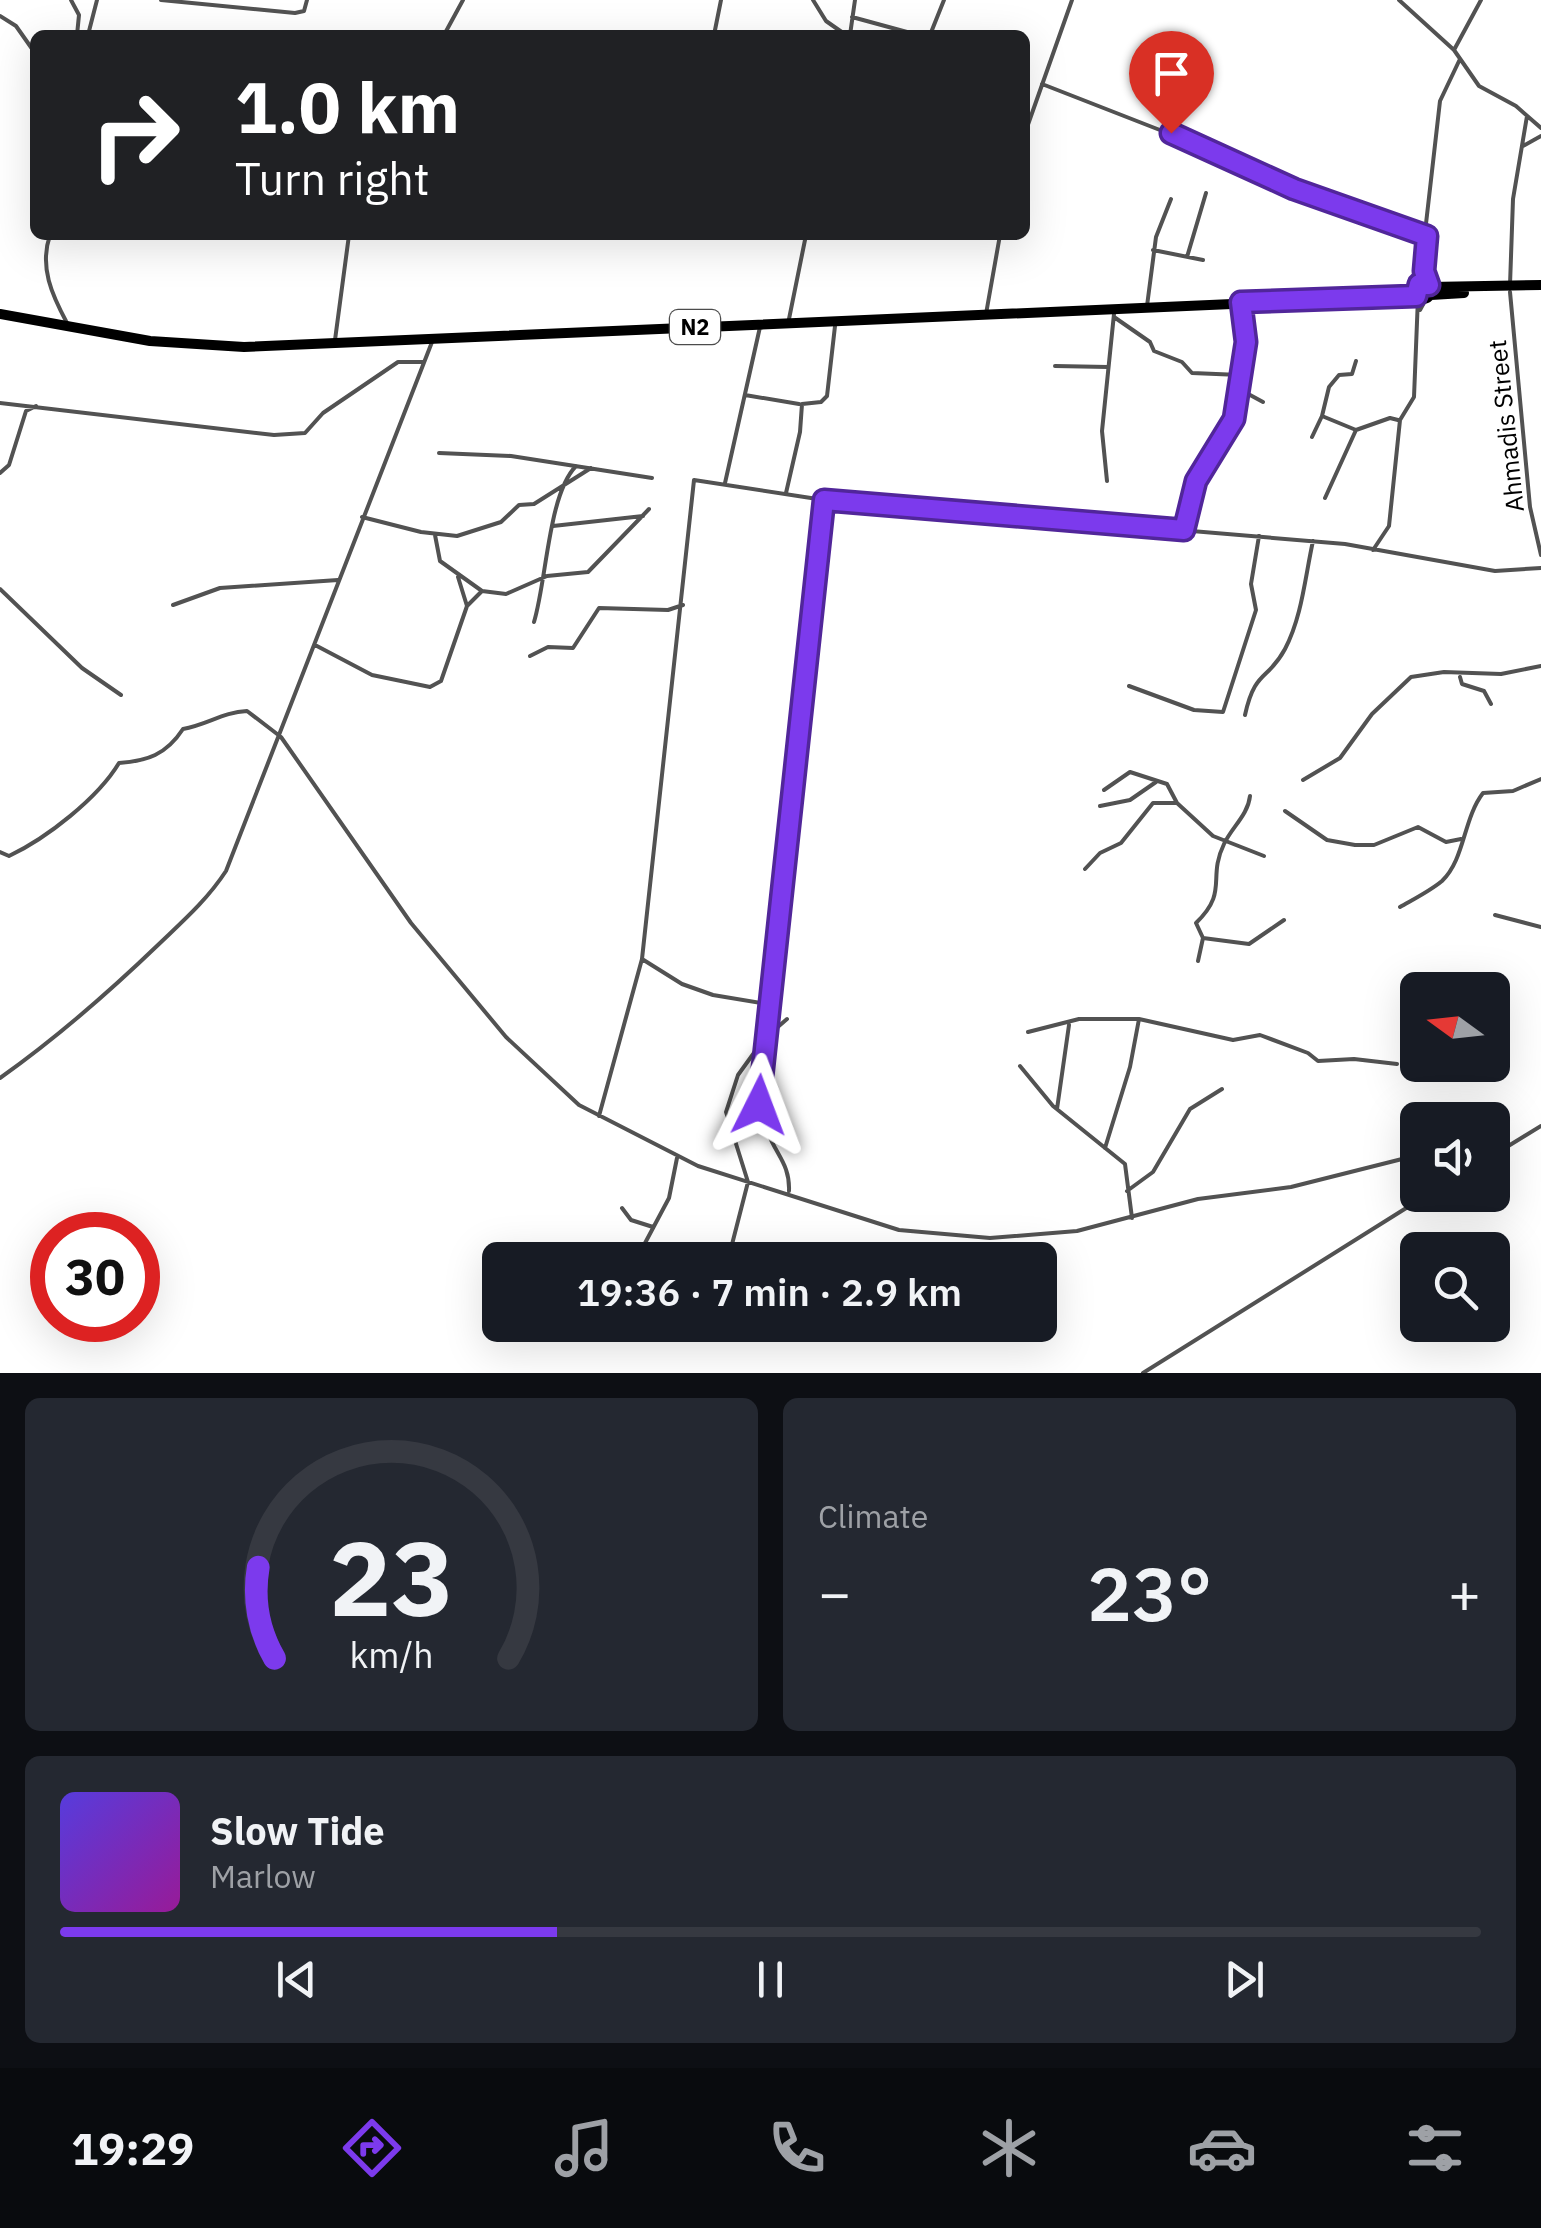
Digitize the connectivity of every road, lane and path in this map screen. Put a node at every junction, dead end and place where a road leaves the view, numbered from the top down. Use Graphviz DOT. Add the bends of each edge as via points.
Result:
graph roads {
  1 [pos="70,0"];
  2 [pos="97,0"];
  3 [pos="161,0"];
  4 [pos="307,0"];
  5 [pos="464,0"];
  6 [pos="721,0"];
  7 [pos="813,0"];
  8 [pos="855,0"];
  9 [pos="944,0"];
  10 [pos="1072,0"];
  11 [pos="1399,0"];
  12 [pos="1481,0"];
  13 [pos="0,16"];
  14 [pos="852,17"];
  15 [pos="78,30"];
  16 [pos="89,30"];
  17 [pos="447,30"];
  18 [pos="715,30"];
  19 [pos="840,30"];
  20 [pos="849,30"];
  21 [pos="900,30"];
  22 [pos="932,30"];
  23 [pos="30,46"];
  24 [pos="1454,50"];
  25 [pos="1460,60"];
  26 [pos="1042,84"];
  27 [pos="1527,116"];
  28 [pos="1030,119"];
  29 [pos="1541,128"];
  30 [pos="1541,136"];
  31 [pos="1523,146"];
  32 [pos="1206,193"];
  33 [pos="1171,199"];
  34 [pos="1427,236"];
  35 [pos="49,240"];
  36 [pos="349,240"];
  37 [pos="805,240"];
  38 [pos="999,240"];
  39 [pos="1153,250"];
  40 [pos="1187,257"];
  41 [pos="1203,260"];
  42 [pos="1424,271"];
  43 [pos="1541,288"];
  44 [pos="1510,289"];
  45 [pos="1423,291"];
  46 [pos="1241,302"];
  47 [pos="1148,306"];
  48 [pos="1114,313"];
  49 [pos="0,314"];
  50 [pos="986,314"];
  51 [pos="836,321"];
  52 [pos="788,323"];
  53 [pos="761,324"];
  54 [pos="70,327"];
  55 [pos="434,338"];
  56 [pos="334,345"];
  57 [pos="1356,361"];
  58 [pos="423,362"];
  59 [pos="1055,366"];
  60 [pos="1108,367"];
  61 [pos="1240,376"];
  62 [pos="1239,389"];
  63 [pos="745,395"];
  64 [pos="1264,402"];
  65 [pos="0,403"];
  66 [pos="802,404"];
  67 [pos="37,406"];
  68 [pos="1322,416"];
  69 [pos="1400,420"];
  70 [pos="1356,430"];
  71 [pos="1312,438"];
  72 [pos="440,452"];
  73 [pos="576,466"];
  74 [pos="591,468"];
  75 [pos="0,473"];
  76 [pos="652,478"];
  77 [pos="1108,481"];
  78 [pos="725,483"];
  79 [pos="561,489"];
  80 [pos="786,493"];
  81 [pos="1326,498"];
  82 [pos="824,500"];
  83 [pos="649,510"];
  84 [pos="642,516"];
  85 [pos="362,517"];
  86 [pos="553,526"];
  87 [pos="1184,530"];
  88 [pos="1539,533"];
  89 [pos="435,535"];
  90 [pos="1259,536"];
  91 [pos="1313,542"];
  92 [pos="1373,550"];
  93 [pos="1541,555"];
  94 [pos="1541,568"];
  95 [pos="458,576"];
  96 [pos="546,576"];
  97 [pos="338,580"];
  98 [pos="0,589"];
  99 [pos="482,591"];
  100 [pos="173,604"];
  101 [pos="683,605"];
  102 [pos="467,606"];
  103 [pos="534,622"];
  104 [pos="315,645"];
  105 [pos="530,656"];
  106 [pos="1541,666"];
  107 [pos="1460,675"];
  108 [pos="1129,686"];
  109 [pos="121,695"];
  110 [pos="1491,704"];
  111 [pos="1244,716"];
  112 [pos="282,737"];
  113 [pos="1541,778"];
  114 [pos="1303,780"];
  115 [pos="1156,782"];
  116 [pos="1104,790"];
  117 [pos="1250,796"];
  118 [pos="1177,803"];
  119 [pos="1100,806"];
  120 [pos="1285,811"];
  121 [pos="1461,839"];
  122 [pos="1226,841"];
  123 [pos="0,852"];
  124 [pos="1264,856"];
  125 [pos="1085,868"];
  126 [pos="1400,907"];
  127 [pos="1495,916"];
  128 [pos="1284,920"];
  129 [pos="1541,927"];
  130 [pos="1203,938"];
  131 [pos="642,959"];
  132 [pos="1198,961"];
  133 [pos="768,1004"];
  134 [pos="787,1019"];
  135 [pos="1139,1019"];
  136 [pos="1069,1022"];
  137 [pos="1028,1032"];
  138 [pos="764,1039"];
  139 [pos="1397,1064"];
  140 [pos="1020,1066"];
  141 [pos="0,1078"];
  142 [pos="1222,1089"];
  143 [pos="1058,1110"];
  144 [pos="599,1116"];
  145 [pos="1541,1126"];
  146 [pos="1510,1146"];
  147 [pos="1106,1148"];
  148 [pos="677,1158"];
  149 [pos="1400,1160"];
  150 [pos="748,1182"];
  151 [pos="1127,1192"];
  152 [pos="789,1193"];
  153 [pos="622,1208"];
  154 [pos="1400,1211"];
  155 [pos="1132,1218"];
  156 [pos="653,1227"];
  157 [pos="645,1242"];
  158 [pos="733,1242"];
  159 [pos="1142,1373"];
  1 -- 15 [label="street" via="79,15"];
  2 -- 16 [label="street"];
  3 -- 4 [label="street" via="295,12 304,11"];
  5 -- 17 [label="street"];
  6 -- 18 [label="street"];
  7 -- 19 [label="street"];
  8 -- 14 [label="street"];
  9 -- 22 [label="street"];
  10 -- 26 [label="street"];
  11 -- 24 [label="street"];
  12 -- 24 [label="street"];
  13 -- 23 [label="street"];
  14 -- 20 [label="street"];
  14 -- 21 [label="street"];
  24 -- 25 [label="street"];
  25 -- 27 [label="street" via="1488,94"];
  25 -- 34 [label="street" via="1440,101"];
  26 -- 28 [label="street"];
  26 -- 34 [label="street" via="1294,189"];
  27 -- 29 [label="street"];
  27 -- 31 [label="street, Ahmadis Street"];
  30 -- 31 [label="street"];
  31 -- 44 [label="street, Ahmadis Street"];
  32 -- 40 [label="street"];
  33 -- 39 [label="street"];
  34 -- 42 [label="street"];
  35 -- 54 [label="street" via="50,289"];
  36 -- 56 [label="street"];
  37 -- 52 [label="street"];
  38 -- 50 [label="street"];
  39 -- 40 [label="street"];
  39 -- 47 [label="street"];
  40 -- 41 [label="street"];
  42 -- 45 [label="street"];
  42 -- 45 [label="street"];
  43 -- 44 [label="highway, N2"];
  44 -- 45 [label="highway, N2"];
  44 -- 88 [label="street, Ahmadis Street"];
  45 -- 46 [label="highway, N2"];
  45 -- 69 [label="street" via="1414,397"];
  46 -- 47 [label="highway, N2"];
  46 -- 61 [label="street" via="1246,342"];
  47 -- 48 [label="highway, N2"];
  48 -- 50 [label="highway, N2"];
  48 -- 60 [label="street"];
  48 -- 61 [label="street" via="1154,351 1182,362 1192,374"];
  49 -- 54 [label="highway, N2"];
  50 -- 51 [label="highway, N2"];
  51 -- 52 [label="highway, N2"];
  51 -- 66 [label="street" via="827,396"];
  52 -- 53 [label="highway, N2"];
  53 -- 55 [label="highway, N2"];
  53 -- 63 [label="street"];
  54 -- 56 [label="highway, N2" via="214,346"];
  55 -- 56 [label="highway, N2"];
  55 -- 58 [label="street"];
  57 -- 68 [label="street" via="1352,374 1339,375 1329,387"];
  58 -- 67 [label="street" via="398,362 305,433 274,435"];
  58 -- 85 [label="street"];
  59 -- 60 [label="street"];
  60 -- 77 [label="street" via="1102,431"];
  61 -- 62 [label="street"];
  62 -- 64 [label="street"];
  62 -- 87 [label="street" via="1231,428 1196,481"];
  63 -- 66 [label="street"];
  63 -- 78 [label="street"];
  65 -- 67 [label="street"];
  66 -- 80 [label="street"];
  67 -- 75 [label="street" via="26,411 9,465"];
  68 -- 70 [label="street"];
  68 -- 71 [label="street"];
  69 -- 70 [label="street"];
  69 -- 92 [label="street" via="1389,526"];
  70 -- 81 [label="street"];
  72 -- 73 [label="street"];
  73 -- 74 [label="street"];
  73 -- 79 [label="street"];
  74 -- 76 [label="street"];
  74 -- 79 [label="street"];
  78 -- 80 [label="street"];
  78 -- 101 [label="street" via="694,480"];
  79 -- 86 [label="street"];
  79 -- 89 [label="street" via="489,526"];
  80 -- 82 [label="street"];
  82 -- 87 [label="street"];
  82 -- 133 [label="street"];
  83 -- 84 [label="street"];
  84 -- 86 [label="street"];
  84 -- 96 [label="street" via="588,572"];
  85 -- 89 [label="street"];
  85 -- 97 [label="street"];
  86 -- 96 [label="street"];
  87 -- 90 [label="street"];
  88 -- 93 [label="street, Ahmadis Street"];
  89 -- 95 [label="street" via="440,561"];
  90 -- 91 [label="street"];
  90 -- 108 [label="street" via="1251,584 1256,610 1223,712 1194,710"];
  91 -- 92 [label="street"];
  91 -- 111 [label="street" via="1286,649 1250,689"];
  92 -- 94 [label="street" via="1495,571"];
  95 -- 99 [label="street"];
  95 -- 102 [label="street"];
  96 -- 99 [label="street" via="506,594"];
  96 -- 103 [label="street"];
  97 -- 100 [label="street" via="220,588"];
  97 -- 104 [label="street"];
  98 -- 109 [label="street" via="82,668"];
  99 -- 102 [label="street"];
  101 -- 105 [label="street" via="599,608 574,648 548,646"];
  101 -- 131 [label="street"];
  102 -- 104 [label="street" via="441,681 430,688 372,675"];
  104 -- 112 [label="street"];
  106 -- 107 [label="street"];
  107 -- 110 [label="street" via="1462,684 1484,691"];
  107 -- 114 [label="street" via="1411,677 1340,758"];
  112 -- 123 [label="street" via="247,710 183,729 174,743 140,764 119,763 106,784 45,836 9,856"];
  112 -- 141 [label="street" via="212,893 66,1031"];
  112 -- 144 [label="street" via="412,923 506,1037 557,1087"];
  113 -- 121 [label="street" via="1512,791 1483,793"];
  115 -- 116 [label="street" via="1130,772"];
  115 -- 118 [label="street" via="1168,784"];
  115 -- 119 [label="street" via="1130,800"];
  117 -- 122 [label="street"];
  118 -- 122 [label="street" via="1188,818"];
  118 -- 125 [label="street" via="1152,803 1121,843"];
  120 -- 121 [label="street" via="1327,840 1374,845 1412,827 1446,842"];
  121 -- 126 [label="street" via="1443,880"];
  122 -- 124 [label="street"];
  122 -- 130 [label="street" via="1216,904 1196,923"];
  127 -- 129 [label="street"];
  128 -- 130 [label="street" via="1249,944"];
  130 -- 132 [label="street"];
  131 -- 133 [label="street" via="682,984"];
  131 -- 144 [label="street"];
  133 -- 138 [label="street"];
  134 -- 138 [label="street"];
  135 -- 136 [label="street"];
  135 -- 139 [label="street" via="1233,1040 1260,1035 1318,1061"];
  135 -- 147 [label="street"];
  136 -- 137 [label="street"];
  136 -- 143 [label="street"];
  138 -- 150 [label="street" via="738,1075 726,1112"];
  138 -- 152 [label="street" via="759,1105 790,1172"];
  140 -- 143 [label="street"];
  142 -- 151 [label="street" via="1190,1109 1153,1172"];
  143 -- 147 [label="street"];
  144 -- 148 [label="street"];
  145 -- 146 [label="street"];
  147 -- 151 [label="street" via="1125,1164"];
  148 -- 150 [label="street"];
  148 -- 156 [label="street" via="669,1198"];
  149 -- 155 [label="street"];
  150 -- 152 [label="street"];
  150 -- 158 [label="street"];
  151 -- 155 [label="street"];
  152 -- 155 [label="street" via="874,1223 940,1236 1042,1235"];
  153 -- 156 [label="street" via="631,1220"];
  154 -- 159 [label="street"];
  156 -- 157 [label="street"];
}
